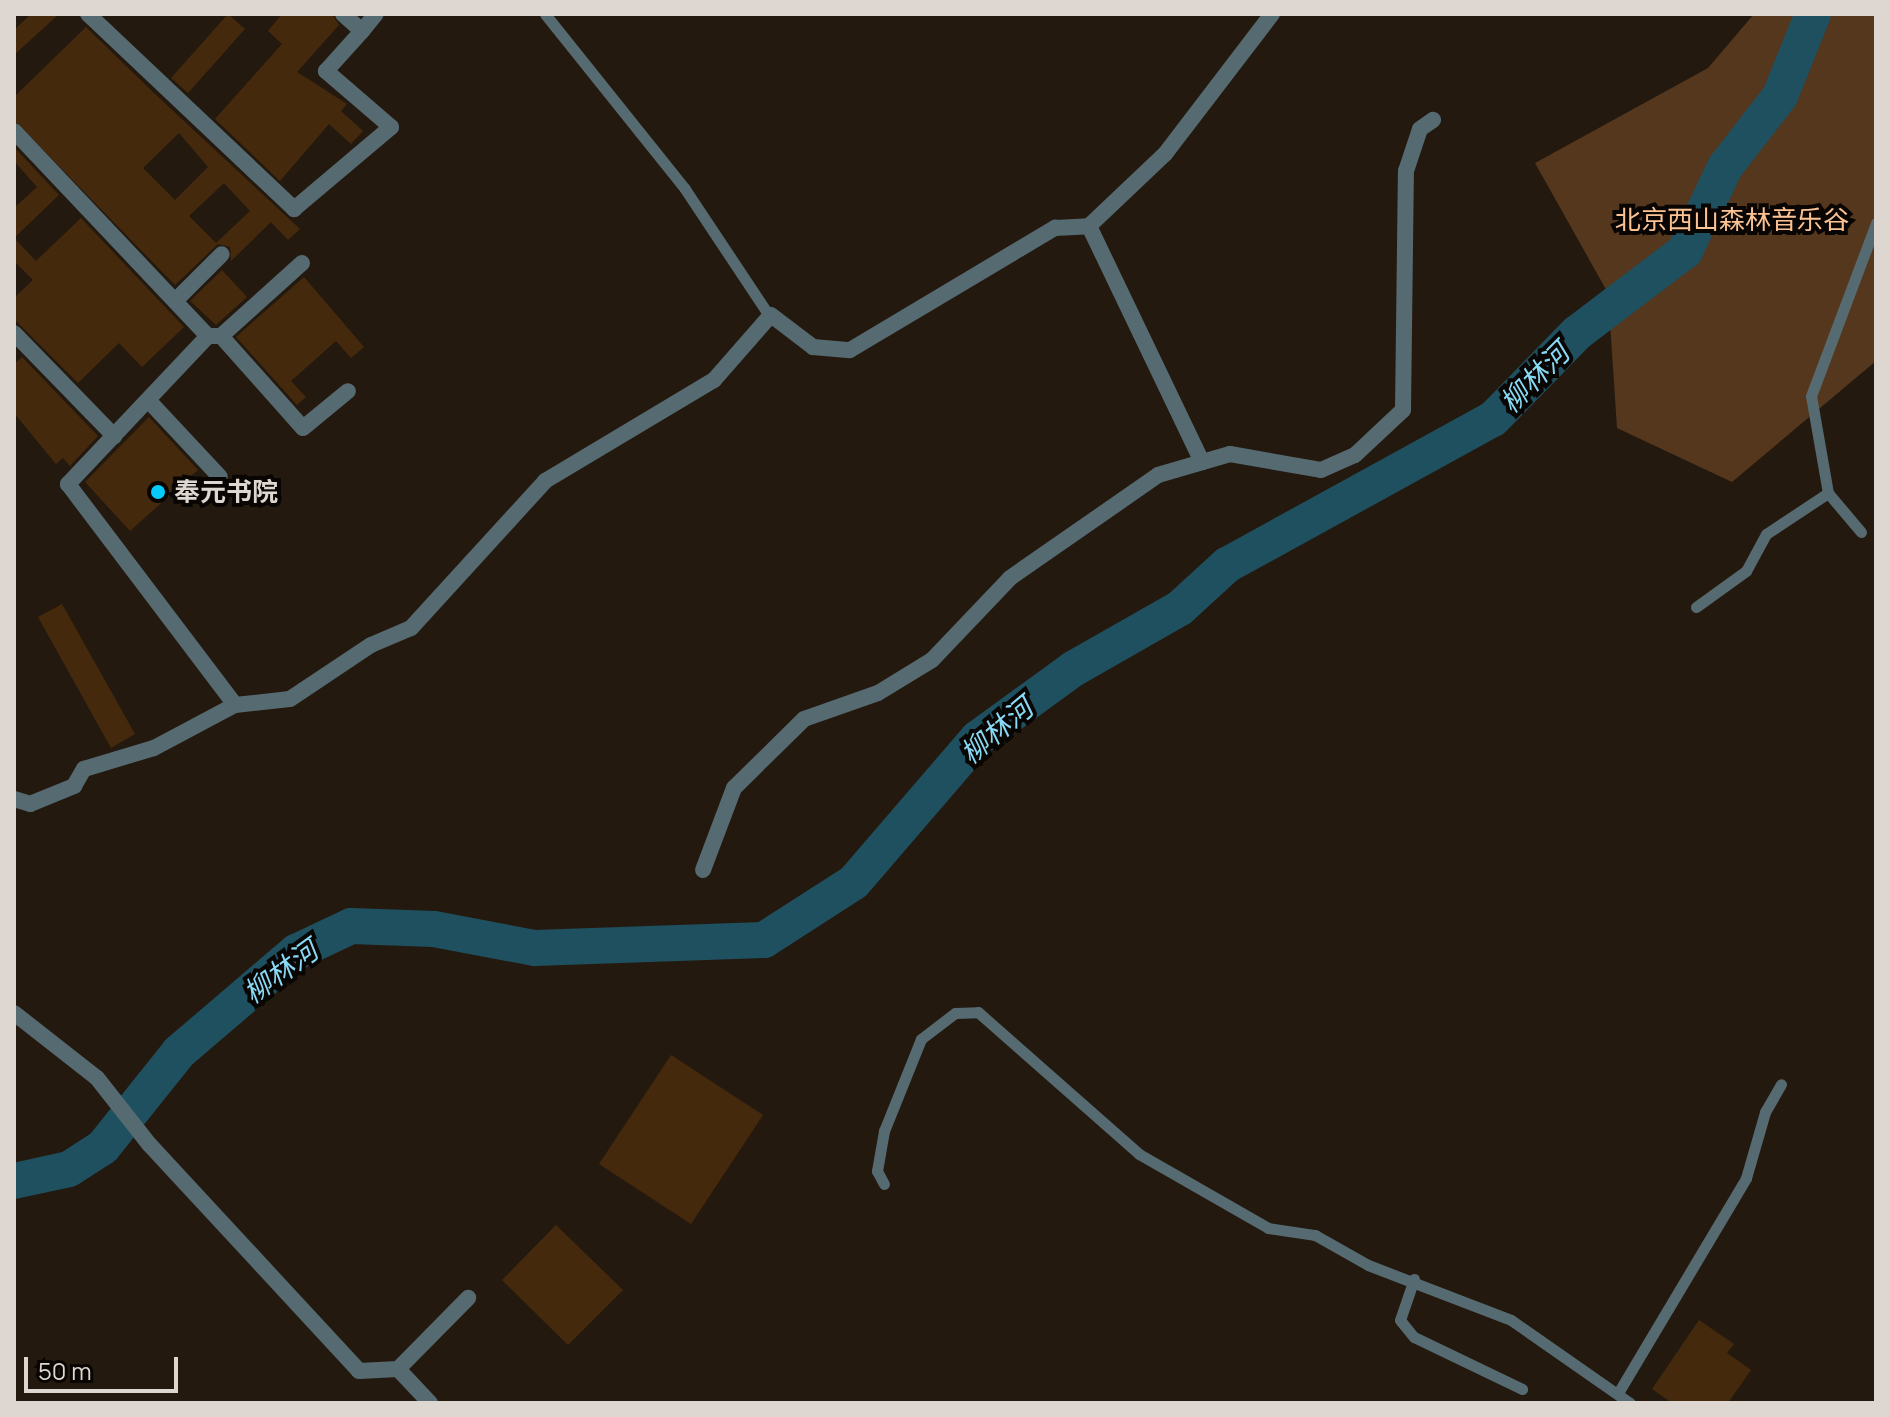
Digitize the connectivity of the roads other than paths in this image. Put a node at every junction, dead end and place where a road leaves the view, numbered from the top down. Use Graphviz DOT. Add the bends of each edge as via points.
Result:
graph roads {
  1 [pos="88,14"];
  2 [pos="343,14"];
  3 [pos="376,14"];
  4 [pos="545,14"];
  5 [pos="1272,14"];
  6 [pos="362,31"];
  7 [pos="1433,120"];
  8 [pos="14,131"];
  9 [pos="1876,223"];
  10 [pos="1089,226"];
  11 [pos="222,254"];
  12 [pos="302,263"];
  13 [pos="175,301"];
  14 [pos="770,317"];
  15 [pos="14,333"];
  16 [pos="214,336"];
  17 [pos="348,391"];
  18 [pos="148,400"];
  19 [pos="114,436"];
  20 [pos="1202,462"];
  21 [pos="220,477"];
  22 [pos="1828,493"];
  23 [pos="1861,532"];
  24 [pos="1696,607"];
  25 [pos="235,705"];
  26 [pos="14,799"];
  27 [pos="703,870"];
  28 [pos="14,1013"];
  29 [pos="1781,1084"];
  30 [pos="884,1184"];
  31 [pos="1414,1279"];
  32 [pos="468,1298"];
  33 [pos="398,1369"];
  34 [pos="1522,1389"];
  35 [pos="1618,1393"];
  36 [pos="430,1403"];
  37 [pos="1630,1403"];
  1 -- 6 [label="street" via="294,209 391,127 326,71"];
  2 -- 6 [label="street"];
  3 -- 6 [label="street"];
  4 -- 14 [label="lane" via="685,189"];
  5 -- 10 [label="street" via="1165,154"];
  7 -- 20 [label="street" via="1420,129 1406,171 1403,410 1355,455 1321,470 1230,454"];
  8 -- 13 [label="street"];
  9 -- 22 [label="lane" via="1811,396"];
  10 -- 14 [label="street" via="1055,228 850,350 813,347"];
  10 -- 20 [label="street"];
  11 -- 13 [label="street"];
  12 -- 16 [label="street"];
  13 -- 16 [label="street"];
  14 -- 25 [label="street" via="714,380 545,481 411,628 371,645 290,699"];
  15 -- 19 [label="street"];
  16 -- 17 [label="street" via="303,428"];
  16 -- 18 [label="street"];
  18 -- 19 [label="street"];
  18 -- 21 [label="street"];
  19 -- 25 [label="street" via="68,484"];
  20 -- 27 [label="street" via="1158,475 1010,578 932,660 878,693 804,719 734,788"];
  22 -- 23 [label="lane"];
  22 -- 24 [label="lane" via="1766,534 1746,571"];
  25 -- 26 [label="street" via="154,748 84,769 74,786 30,804"];
  28 -- 33 [label="street" via="97,1078 149,1144 359,1371"];
  29 -- 35 [label="lane" via="1765,1112 1746,1178"];
  30 -- 31 [label="lane" via="877,1171 884,1131 921,1039 955,1013 978,1012 1139,1154 1268,1228 1315,1235 1368,1265"];
  31 -- 34 [label="lane" via="1400,1320 1414,1337"];
  31 -- 35 [label="lane" via="1532,1332"];
  32 -- 33 [label="street"];
  33 -- 36 [label="street"];
  35 -- 37 [label="lane"];
}
